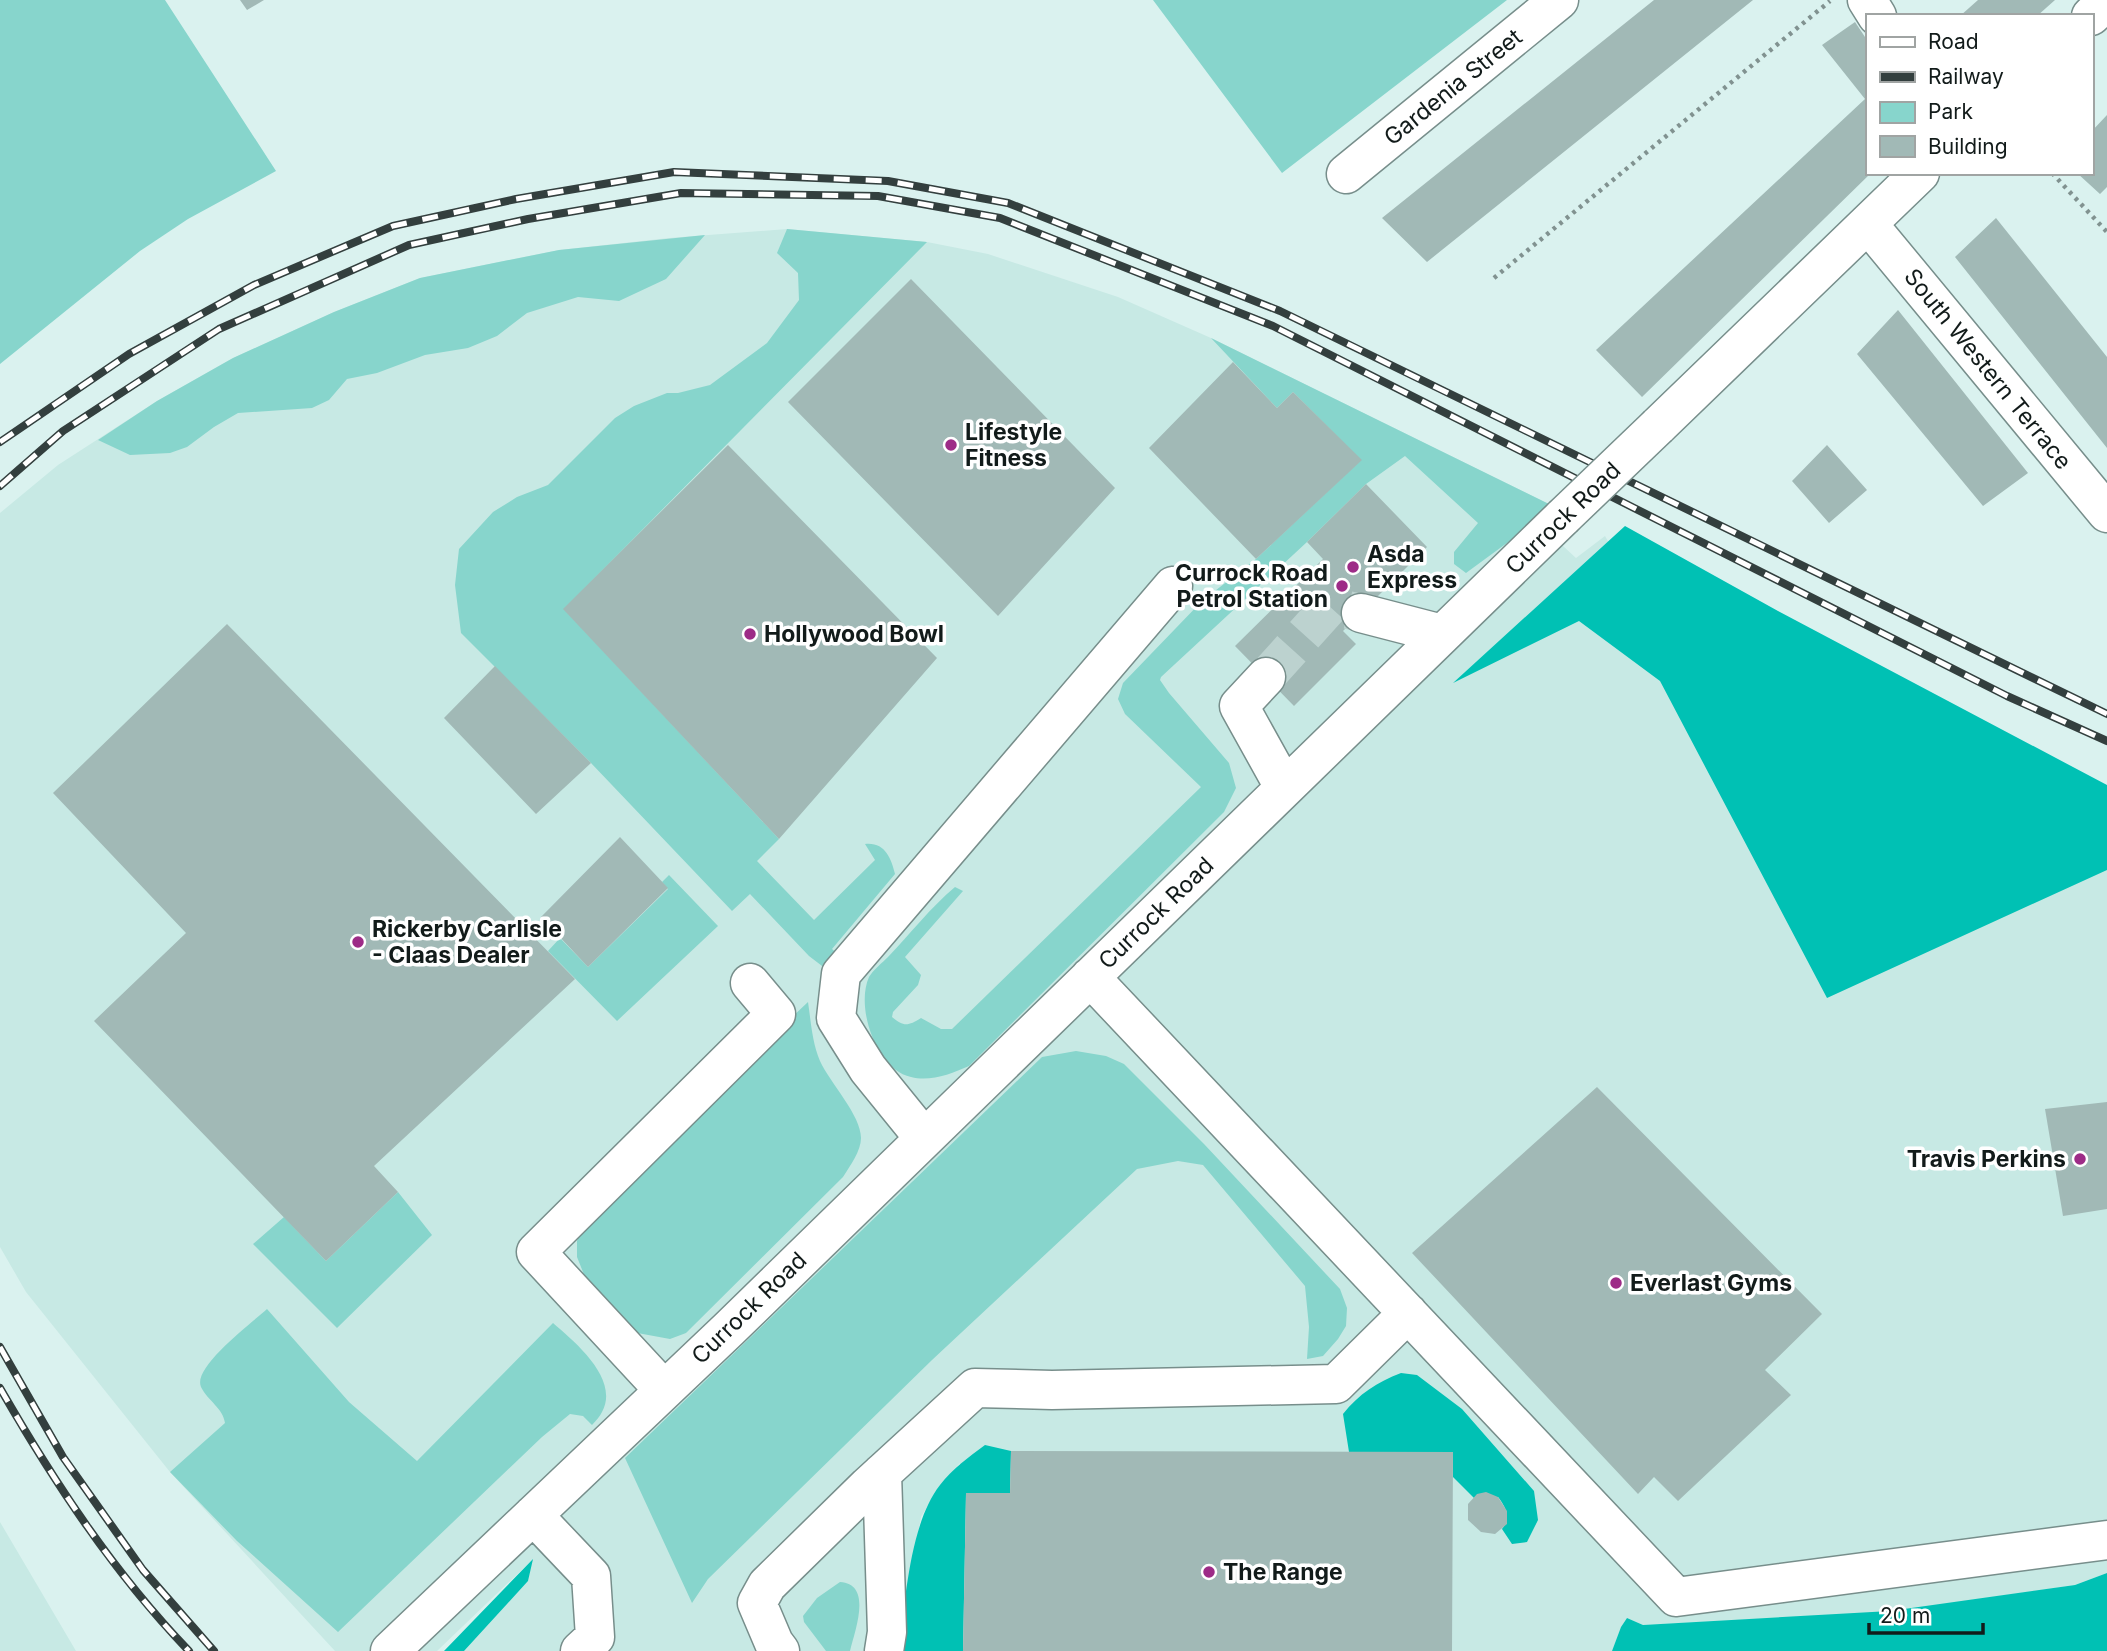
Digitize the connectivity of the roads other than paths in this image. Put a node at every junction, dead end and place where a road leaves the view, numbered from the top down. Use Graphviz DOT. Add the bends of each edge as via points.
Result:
graph roads {
  1 [pos="1559,0"];
  2 [pos="2107,1"];
  3 [pos="2093,14"];
  4 [pos="1346,174"];
  5 [pos="1918,175"];
  6 [pos="1868,224"];
  7 [pos="2107,513"];
  8 [pos="1173,586"];
  9 [pos="1361,613"];
  10 [pos="1442,634"];
  11 [pos="1266,677"];
  12 [pos="1284,788"];
  13 [pos="1090,977"];
  14 [pos="750,984"];
  15 [pos="924,1138"];
  16 [pos="1408,1313"];
  17 [pos="664,1390"];
  18 [pos="882,1473"];
  19 [pos="533,1515"];
  20 [pos="2107,1540"];
  21 [pos="390,1651"];
  22 [pos="580,1651"];
  23 [pos="780,1651"];
  24 [pos="884,1651"];
  1 -- 4 [label="street, Gardenia Street"];
  2 -- 3 [label="street"];
  5 -- 6 [label="street, Currock Road"];
  6 -- 7 [label="street, South Western Terrace"];
  6 -- 10 [label="street, Currock Road, bridge"];
  8 -- 15 [label="street" via="841,974 836,1018 868,1069"];
  9 -- 10 [label="street"];
  10 -- 12 [label="street, Currock Road"];
  11 -- 12 [label="street" via="1238,706"];
  12 -- 13 [label="street, Currock Road"];
  13 -- 15 [label="street, Currock Road"];
  13 -- 16 [label="street"];
  14 -- 17 [label="street" via="776,1014 536,1252"];
  15 -- 17 [label="street, Currock Road"];
  16 -- 18 [label="street" via="1336,1384 975,1388"];
  16 -- 20 [label="street" via="1676,1597"];
  17 -- 19 [label="street, Currock Road"];
  18 -- 23 [label="street" via="767,1585 757,1603"];
  18 -- 24 [label="street"];
  19 -- 21 [label="street, Currock Road"];
  19 -- 22 [label="street" via="591,1576 595,1637"];
}
